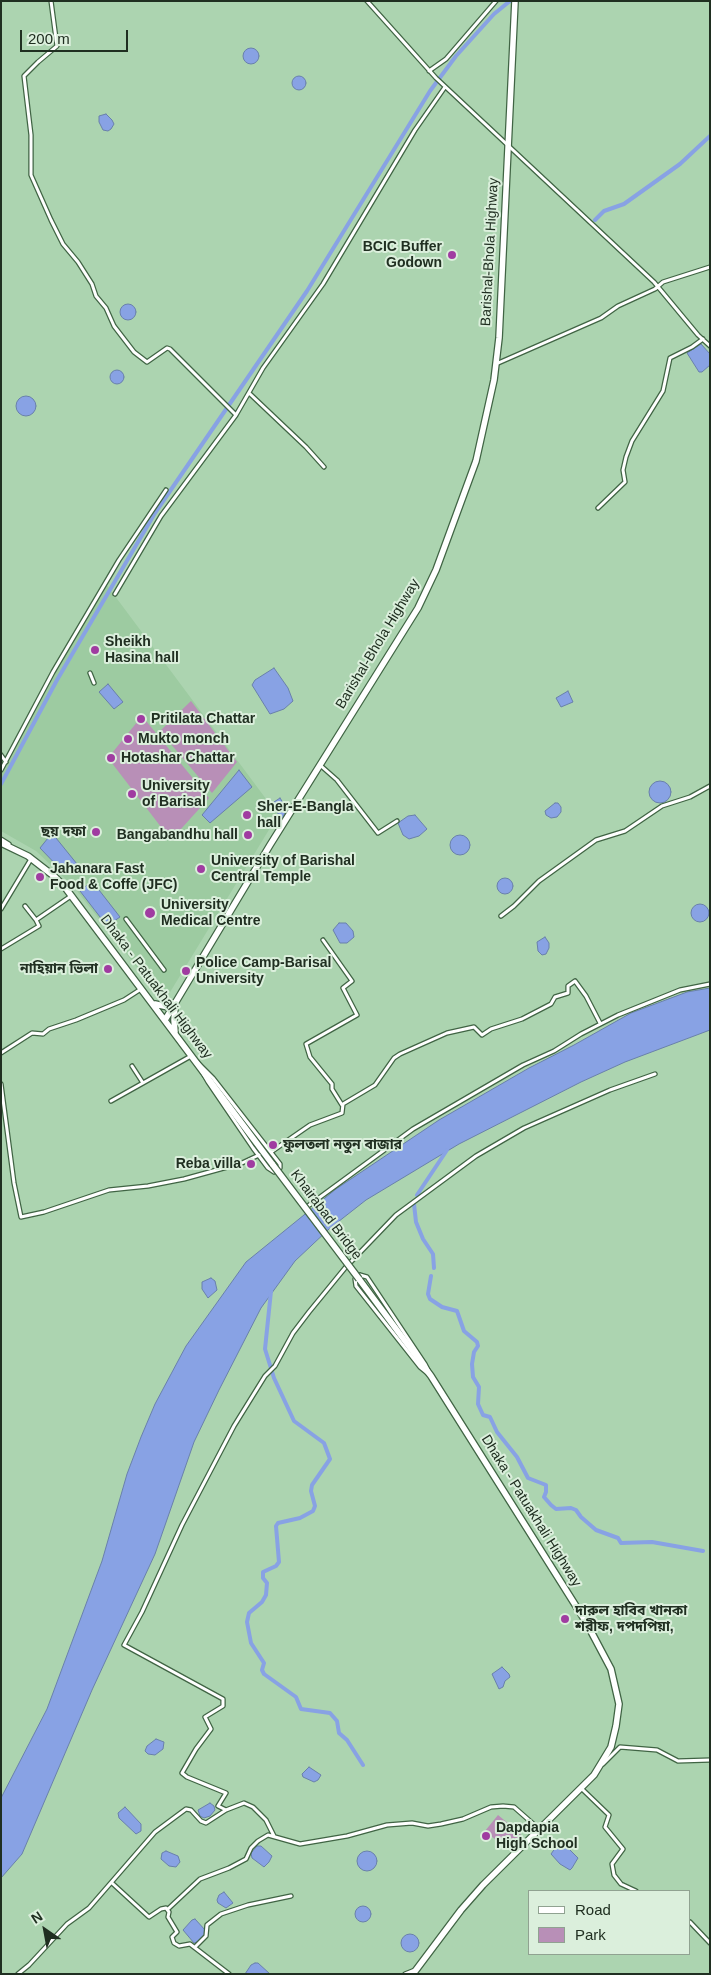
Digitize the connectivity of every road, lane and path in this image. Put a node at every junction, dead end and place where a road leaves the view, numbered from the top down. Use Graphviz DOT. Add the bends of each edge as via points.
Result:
graph roads {
  1 [pos="52,1"];
  2 [pos="367,1"];
  3 [pos="496,1"];
  4 [pos="515,3"];
  5 [pos="429,71"];
  6 [pos="444,86"];
  7 [pos="508,144"];
  8 [pos="710,267"];
  9 [pos="658,287"];
  10 [pos="703,339"];
  11 [pos="710,346"];
  12 [pos="496,365"];
  13 [pos="248,392"];
  14 [pos="234,413"];
  15 [pos="324,467"];
  16 [pos="166,490"];
  17 [pos="598,508"];
  18 [pos="115,594"];
  19 [pos="90,673"];
  20 [pos="94,683"];
  21 [pos="1,755"];
  22 [pos="6,762"];
  23 [pos="319,764"];
  24 [pos="1,770"];
  25 [pos="710,786"];
  26 [pos="397,821"];
  27 [pos="1,839"];
  28 [pos="1,844"];
  29 [pos="14,848"];
  30 [pos="32,859"];
  31 [pos="71,896"];
  32 [pos="26,906"];
  33 [pos="1,909"];
  34 [pos="501,916"];
  35 [pos="126,919"];
  36 [pos="36,920"];
  37 [pos="323,940"];
  38 [pos="1,949"];
  39 [pos="164,970"];
  40 [pos="710,984"];
  41 [pos="141,988"];
  42 [pos="176,1002"];
  43 [pos="153,1004"];
  44 [pos="165,1020"];
  45 [pos="600,1023"];
  46 [pos="176,1034"];
  47 [pos="1,1053"];
  48 [pos="194,1059"];
  49 [pos="132,1066"];
  50 [pos="655,1074"];
  51 [pos="143,1083"];
  52 [pos="1,1084"];
  53 [pos="111,1101"];
  54 [pos="342,1106"];
  55 [pos="271,1152"];
  56 [pos="259,1155"];
  57 [pos="273,1166"];
  58 [pos="308,1206"];
  59 [pos="359,1279"];
  60 [pos="430,1376"];
  61 [pos="710,1760"];
  62 [pos="600,1768"];
  63 [pos="582,1789"];
  64 [pos="226,1810"];
  65 [pos="540,1830"];
  66 [pos="275,1836"];
  67 [pos="112,1883"];
  68 [pos="634,1890"];
  69 [pos="291,1896"];
  70 [pos="168,1910"];
  71 [pos="691,1923"];
  72 [pos="710,1943"];
  73 [pos="194,1947"];
  74 [pos="414,1972"];
  75 [pos="18,1974"];
  76 [pos="229,1974"];
  77 [pos="405,1974"];
  1 -- 14 [label="street" via="57,46 24,76 31,135 31,175 62,244 78,262 114,326 134,352 147,362 170,349"];
  2 -- 5 [label="street"];
  3 -- 5 [label="street" via="446,59"];
  4 -- 7 [label="highway, Barishal-Bhola Highway"];
  5 -- 6 [label="street"];
  6 -- 7 [label="street"];
  6 -- 13 [label="street" via="323,284"];
  7 -- 9 [label="street"];
  7 -- 12 [label="highway, Barishal-Bhola Highway"];
  8 -- 9 [label="street" via="663,282"];
  9 -- 10 [label="street"];
  9 -- 12 [label="street" via="601,318"];
  10 -- 11 [label="street"];
  10 -- 17 [label="street" via="670,358 663,391 632,441 626,457 625,482"];
  12 -- 23 [label="highway, Barishal-Bhola Highway" via="476,461 436,570 418,608"];
  13 -- 14 [label="street"];
  13 -- 15 [label="street"];
  14 -- 18 [label="street" via="161,516"];
  16 -- 22 [label="street" via="119,560 53,672"];
  19 -- 20 [label="street"];
  21 -- 22 [label="street"];
  22 -- 24 [label="street"];
  23 -- 26 [label="street" via="338,780 378,833"];
  23 -- 42 [label="highway, Barishal-Bhola Highway"];
  25 -- 34 [label="street" via="662,806 626,831 596,840 539,881"];
  27 -- 29 [label="street"];
  28 -- 29 [label="highway, Dhaka - Patuakhali Highway"];
  29 -- 30 [label="highway, Dhaka - Patuakhali Highway"];
  30 -- 31 [label="highway, Dhaka - Patuakhali Highway"];
  30 -- 33 [label="street"];
  31 -- 36 [label="street"];
  31 -- 41 [label="highway, Dhaka - Patuakhali Highway"];
  32 -- 36 [label="street"];
  35 -- 39 [label="street"];
  36 -- 38 [label="street" via="39,926"];
  37 -- 54 [label="street" via="352,981 342,988 357,1015 306,1044 310,1057 332,1084"];
  40 -- 45 [label="street" via="680,990"];
  41 -- 43 [label="highway, Dhaka - Patuakhali Highway"];
  41 -- 47 [label="street" via="124,1000 43,1034 32,1033"];
  42 -- 43 [label="highway" via="168,1007"];
  42 -- 44 [label="highway, Barishal-Bhola Highway"];
  42 -- 46 [label="highway"];
  43 -- 44 [label="highway, Dhaka - Patuakhali Highway"];
  44 -- 46 [label="highway, Dhaka - Patuakhali Highway"];
  45 -- 54 [label="street" via="575,981 568,986 568,993 555,997 551,1004 522,1019 482,1035 470,1026 400,1054 375,1085"];
  45 -- 58 [label="street" via="413,1129"];
  46 -- 48 [label="highway, Dhaka - Patuakhali Highway"];
  48 -- 51 [label="street"];
  48 -- 55 [label="street" via="213,1078"];
  48 -- 56 [label="street"];
  48 -- 57 [label="highway, Dhaka - Patuakhali Highway"];
  49 -- 51 [label="street"];
  50 -- 64 [label="street" via="524,1128 476,1156 396,1215 345,1268 293,1333 213,1463 124,1645 224,1699 223,1706 205,1717 211,1729 182,1773 226,1793 218,1806"];
  51 -- 53 [label="street"];
  52 -- 56 [label="street" via="21,1217 109,1190 184,1179"];
  54 -- 55 [label="street" via="342,1112 310,1126"];
  55 -- 56 [label="street" via="280,1164 274,1172"];
  57 -- 59 [label="highway, Khairabad Bridge, bridge"];
  59 -- 60 [label="highway, Dhaka - Patuakhali Highway"];
  60 -- 60 [label="street" via="356,1286 355,1279 360,1275 367,1277"];
  60 -- 62 [label="highway, Dhaka - Patuakhali Highway" via="586,1622 611,1669 619,1704 611,1747"];
  61 -- 62 [label="street" via="678,1761 658,1750 620,1747"];
  62 -- 63 [label="highway, Dhaka - Patuakhali Highway"];
  63 -- 65 [label="highway, Dhaka - Patuakhali Highway"];
  63 -- 68 [label="street" via="609,1815 605,1827 623,1849 612,1864 614,1875 621,1884"];
  64 -- 66 [label="street" via="244,1803 253,1807"];
  64 -- 67 [label="street" via="206,1823 186,1808 155,1832"];
  65 -- 66 [label="street" via="514,1808 503,1806 491,1807 463,1820 428,1826 412,1823 387,1825 300,1844"];
  65 -- 74 [label="highway, Dhaka - Patuakhali Highway" via="461,1910"];
  66 -- 70 [label="street" via="268,1835 258,1841 250,1848 246,1859 200,1879"];
  67 -- 70 [label="street" via="149,1918 163,1908"];
  67 -- 75 [label="street"];
  69 -- 73 [label="street" via="221,1914 207,1925 206,1936"];
  70 -- 73 [label="street" via="168,1917 177,1932 172,1936 174,1943"];
  71 -- 72 [label="street"];
  73 -- 76 [label="street"];
  74 -- 77 [label="street"];
}
